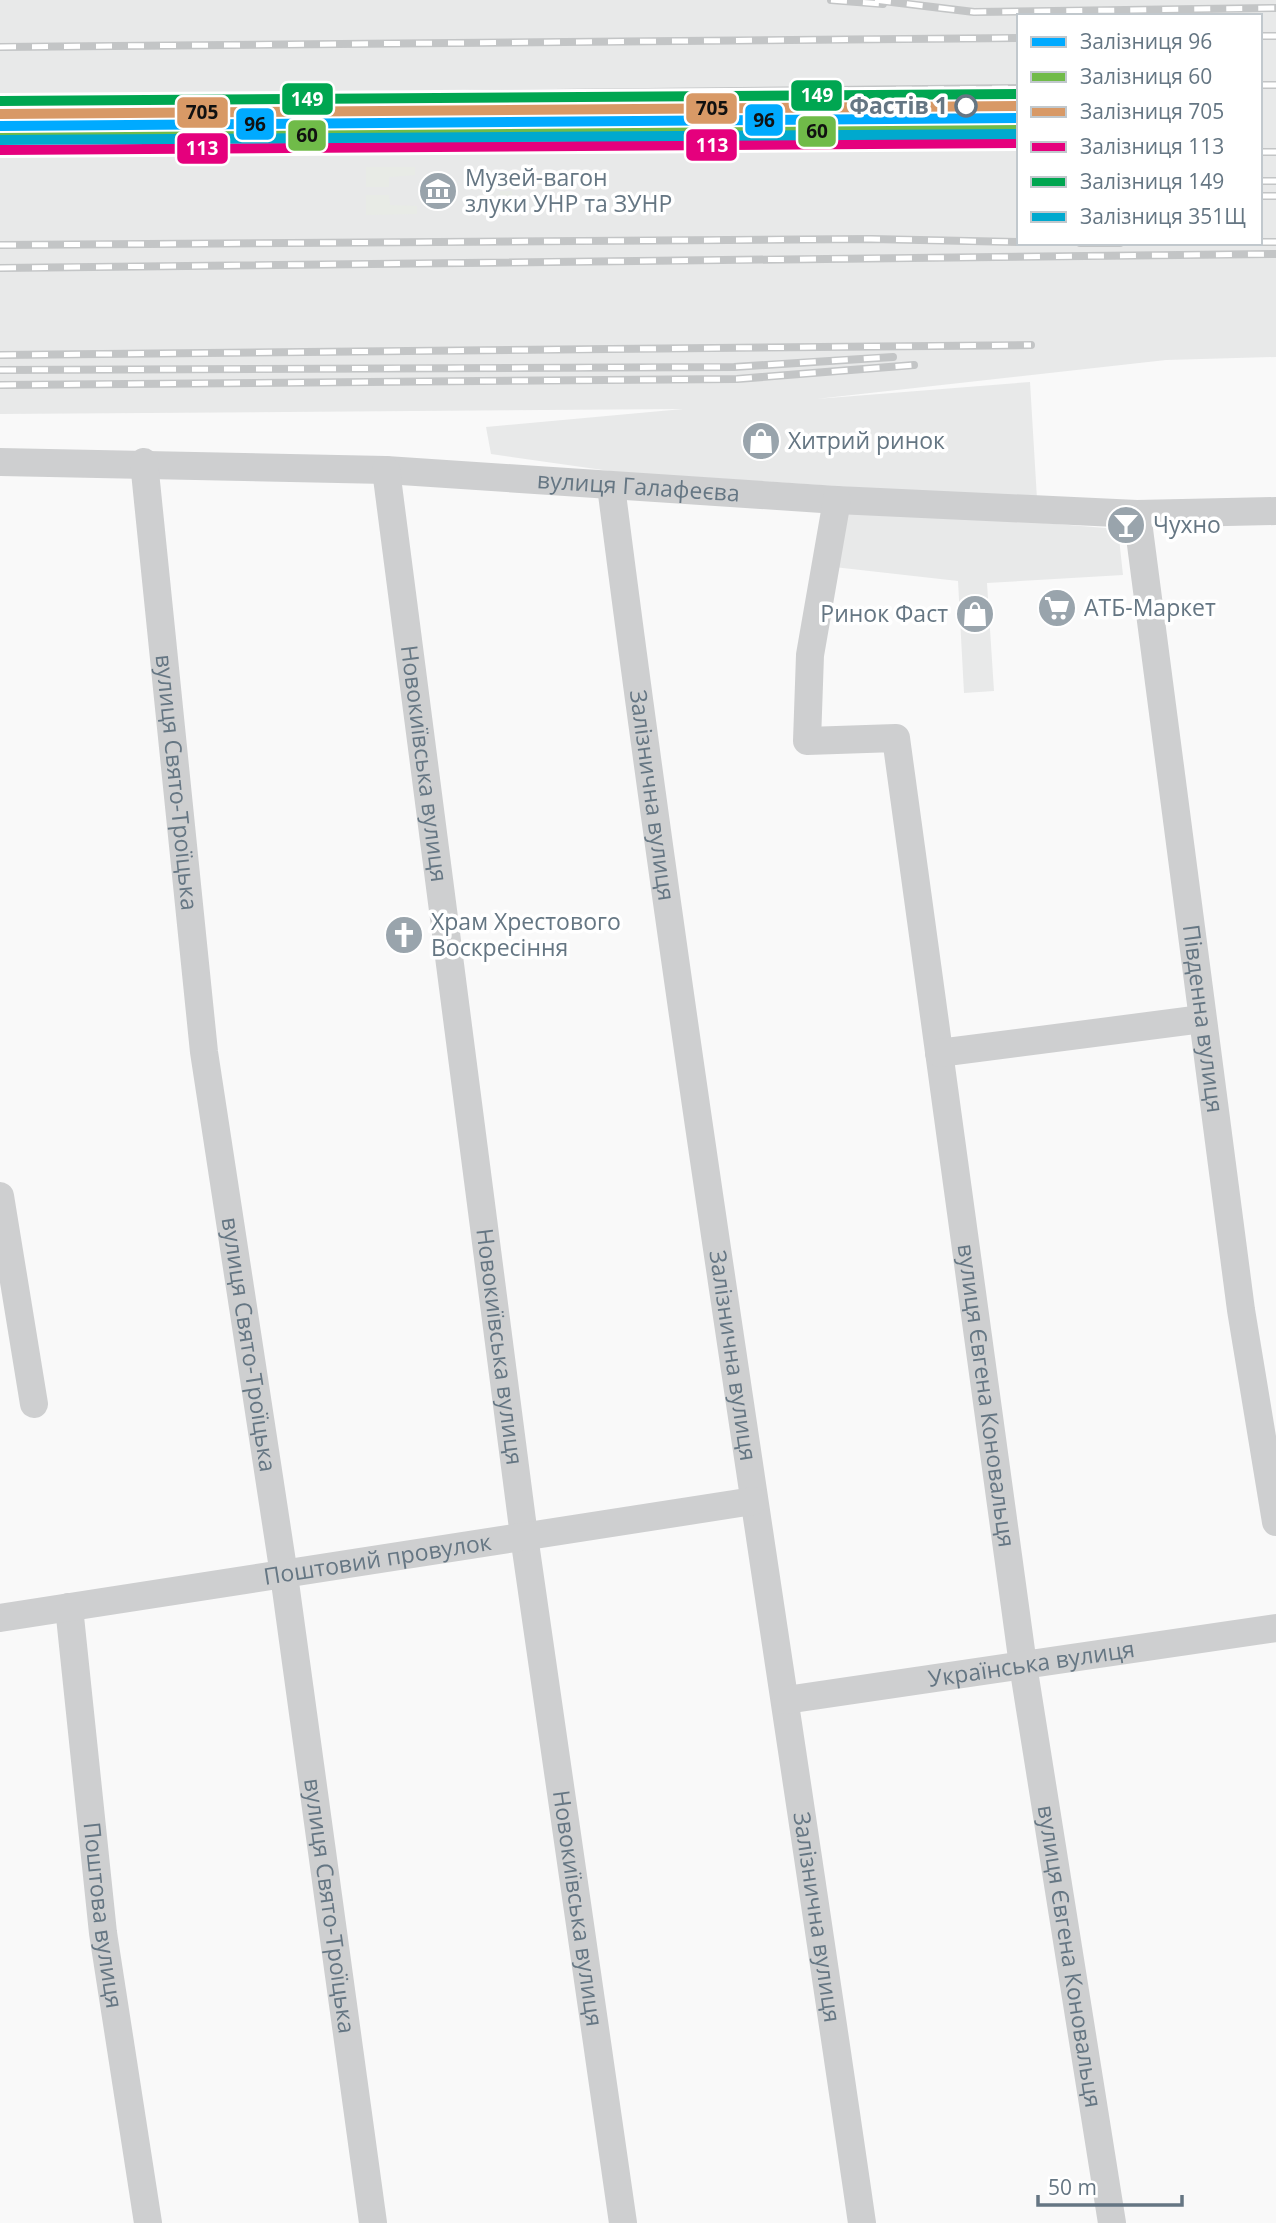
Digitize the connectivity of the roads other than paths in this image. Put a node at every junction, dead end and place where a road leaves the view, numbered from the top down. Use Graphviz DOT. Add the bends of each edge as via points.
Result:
graph roads {
  1 [pos="0,462"];
  2 [pos="144,463"];
  3 [pos="386,470"];
  4 [pos="611,486"];
  5 [pos="836,500"];
  6 [pos="1276,511"];
  7 [pos="1137,513"];
  8 [pos="1202,1019"];
  9 [pos="940,1053"];
  10 [pos="0,1196"];
  11 [pos="34,1404"];
  12 [pos="753,1501"];
  13 [pos="1276,1522"];
  14 [pos="524,1536"];
  15 [pos="284,1575"];
  16 [pos="69,1607"];
  17 [pos="0,1618"];
  18 [pos="1276,1628"];
  19 [pos="1023,1665"];
  20 [pos="786,1700"];
  21 [pos="148,2223"];
  22 [pos="373,2223"];
  23 [pos="623,2223"];
  24 [pos="862,2223"];
  25 [pos="1112,2223"];
  1 -- 2 [label="street, вулиця Галафеєва"];
  2 -- 3 [label="street, вулиця Галафеєва"];
  2 -- 15 [label="street, вулиця Свято-Троїцька" via="204,1052"];
  3 -- 4 [label="street, вулиця Галафеєва"];
  3 -- 14 [label="street, Новокиївська вулиця"];
  4 -- 5 [label="street, вулиця Галафеєва"];
  4 -- 12 [label="street, Залізнична вулиця" via="647,770"];
  5 -- 7 [label="street, вулиця Галафеєва"];
  5 -- 9 [label="street, вулиця Євгена Коновальця" via="810,655 807,741 896,738"];
  6 -- 7 [label="street, вулиця Галафеєва"];
  7 -- 8 [label="street, Південна вулиця"];
  8 -- 9 [label="street"];
  8 -- 13 [label="street, Південна вулиця" via="1241,1310"];
  9 -- 19 [label="street, вулиця Євгена Коновальця"];
  10 -- 11 [label="street"];
  12 -- 14 [label="street, Поштовий провулок"];
  12 -- 20 [label="street, Залізнична вулиця"];
  14 -- 15 [label="street, Поштовий провулок"];
  14 -- 23 [label="street, Новокиївська вулиця"];
  15 -- 16 [label="street, Поштовий провулок"];
  15 -- 22 [label="street, вулиця Свято-Троїцька"];
  16 -- 17 [label="street, Поштовий провулок"];
  16 -- 21 [label="street, Поштова вулиця" via="103,1933"];
  18 -- 19 [label="street, Українська вулиця"];
  19 -- 20 [label="street, Українська вулиця"];
  19 -- 25 [label="street, вулиця Євгена Коновальця"];
  20 -- 24 [label="street, Залізнична вулиця"];
}
